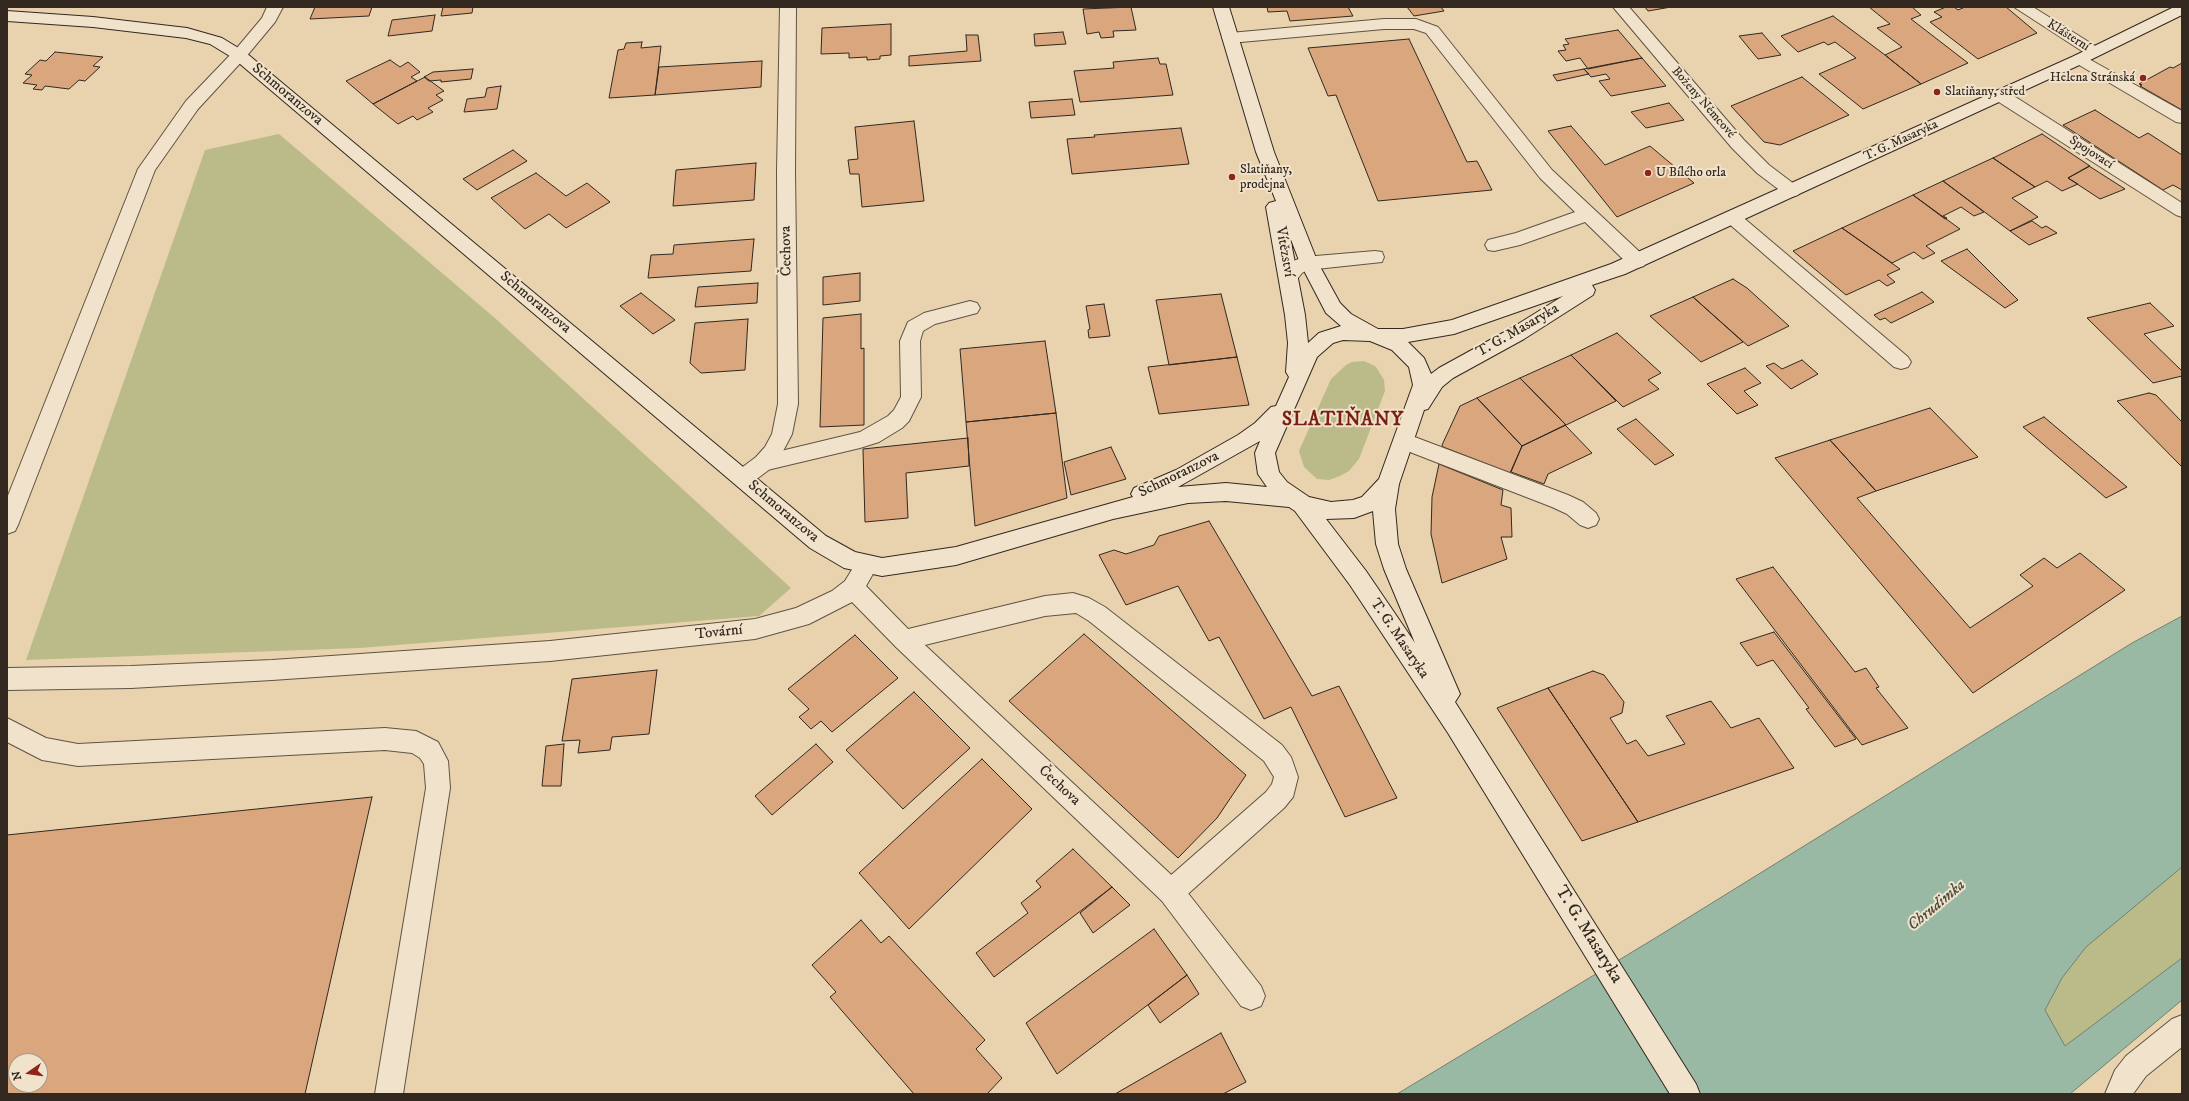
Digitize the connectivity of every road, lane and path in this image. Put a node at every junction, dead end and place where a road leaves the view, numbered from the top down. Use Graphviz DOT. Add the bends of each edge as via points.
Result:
graph roads {
  1 [pos="275,7"];
  2 [pos="788,7"];
  3 [pos="1221,7"];
  4 [pos="1621,7"];
  5 [pos="2022,7"];
  6 [pos="2182,9"];
  7 [pos="7,16"];
  8 [pos="1230,38"];
  9 [pos="239,55"];
  10 [pos="2087,56"];
  11 [pos="2000,96"];
  12 [pos="2182,118"];
  13 [pos="1255,122"];
  14 [pos="1792,191"];
  15 [pos="2182,211"];
  16 [pos="1588,214"];
  17 [pos="1733,218"];
  18 [pos="1494,245"];
  19 [pos="1375,257"];
  20 [pos="1637,261"];
  21 [pos="1309,264"];
  22 [pos="1618,269"];
  23 [pos="1288,277"];
  24 [pos="970,308"];
  25 [pos="1374,335"];
  26 [pos="1901,362"];
  27 [pos="1294,383"];
  28 [pos="1285,404"];
  29 [pos="1412,418"];
  30 [pos="1404,441"];
  31 [pos="764,463"];
  32 [pos="743,478"];
  33 [pos="1388,484"];
  34 [pos="1297,502"];
  35 [pos="1588,519"];
  36 [pos="1061,524"];
  37 [pos="7,525"];
  38 [pos="867,565"];
  39 [pos="853,588"];
  40 [pos="904,640"];
  41 [pos="7,679"];
  42 [pos="7,729"];
  43 [pos="1490,777"];
  44 [pos="1171,892"];
  45 [pos="1251,996"];
  46 [pos="2182,1029"];
  47 [pos="390,1094"];
  48 [pos="1686,1094"];
  49 [pos="2119,1094"];
  1 -- 9 [label="street" via="269,19"];
  2 -- 31 [label="street, Čechova" via="788,404 782,434"];
  3 -- 8 [label="street, Vítězství"];
  4 -- 14 [label="street, Boženy Němcové" via="1738,144"];
  5 -- 10 [label="street, Klášterní"];
  6 -- 10 [label="street, T. G. Masaryka"];
  7 -- 9 [label="street, Schmoranzova" via="93,22 186,33 216,41"];
  8 -- 13 [label="street, Vítězství"];
  8 -- 16 [label="street" via="1384,24 1425,26 1438,35 1546,174"];
  9 -- 32 [label="street, Schmoranzova"];
  9 -- 37 [label="street" via="188,110 148,169"];
  10 -- 11 [label="street, T. G. Masaryka"];
  10 -- 12 [label="street, Klášterní"];
  11 -- 14 [label="street, T. G. Masaryka"];
  11 -- 15 [label="street, Spojovací"];
  13 -- 21 [label="street, Vítězství"];
  13 -- 23 [label="street, Vítězství" via="1269,175"];
  14 -- 17 [label="street, T. G. Masaryka"];
  16 -- 18 [label="street" via="1520,240"];
  16 -- 20 [label="street"];
  17 -- 20 [label="street, T. G. Masaryka"];
  17 -- 26 [label="street"];
  19 -- 21 [label="street"];
  20 -- 22 [label="street, T. G. Masaryka"];
  21 -- 23 [label="street" via="1295,268"];
  21 -- 25 [label="street, Vítězství" via="1333,308 1344,319"];
  22 -- 25 [label="street, T. G. Masaryka" via="1454,327 1403,336"];
  22 -- 29 [label="street, T. G. Masaryka" via="1517,334 1446,373 1435,382"];
  23 -- 27 [label="street, Vítězství" via="1298,343"];
  24 -- 31 [label="street" via="927,319 915,327 910,341 911,397 902,415 895,422 860,440"];
  25 -- 27 [label="street, T. G. Masaryka" via="1343,333 1320,342 1305,358"];
  25 -- 29 [label="street, T. G. Masaryka" via="1399,345 1420,370 1423,385"];
  27 -- 28 [label="street, T. G. Masaryka"];
  28 -- 34 [label="street, T. G. Masaryka" via="1265,453 1266,466 1272,480"];
  28 -- 36 [label="street, Schmoranzova" via="1262,429 1215,459 1147,492"];
  29 -- 30 [label="street, T. G. Masaryka"];
  30 -- 33 [label="street, T. G. Masaryka"];
  30 -- 35 [label="street" via="1560,501 1575,508"];
  31 -- 32 [label="street, Čechova"];
  32 -- 38 [label="street, Schmoranzova" via="835,554"];
  33 -- 34 [label="street, T. G. Masaryka" via="1370,503 1354,509 1331,511"];
  33 -- 43 [label="street, T. G. Masaryka" via="1384,508 1390,555 1448,694"];
  34 -- 36 [label="street, Schmoranzova" via="1205,492 1132,505"];
  34 -- 43 [label="street, T. G. Masaryka" via="1358,578"];
  36 -- 38 [label="street, Schmoranzova" via="956,556 906,565"];
  38 -- 39 [label="street, Tovární"];
  39 -- 40 [label="street, Čechova"];
  39 -- 41 [label="street, Tovární" via="801,617 755,629 550,651 272,670 131,677"];
  40 -- 44 [label="street, Čechova"];
  40 -- 44 [label="street" via="1045,606 1073,603 1081,605 1097,614 1273,753 1282,765 1286,777 1284,789 1275,800"];
  42 -- 47 [label="street" via="42,749 78,755 385,739 416,742 429,750 436,761 438,788"];
  43 -- 48 [label="street, T. G. Masaryka"];
  44 -- 45 [label="street, Čechova"];
  46 -- 49 [label="street" via="2136,1066 2125,1080"];
}
